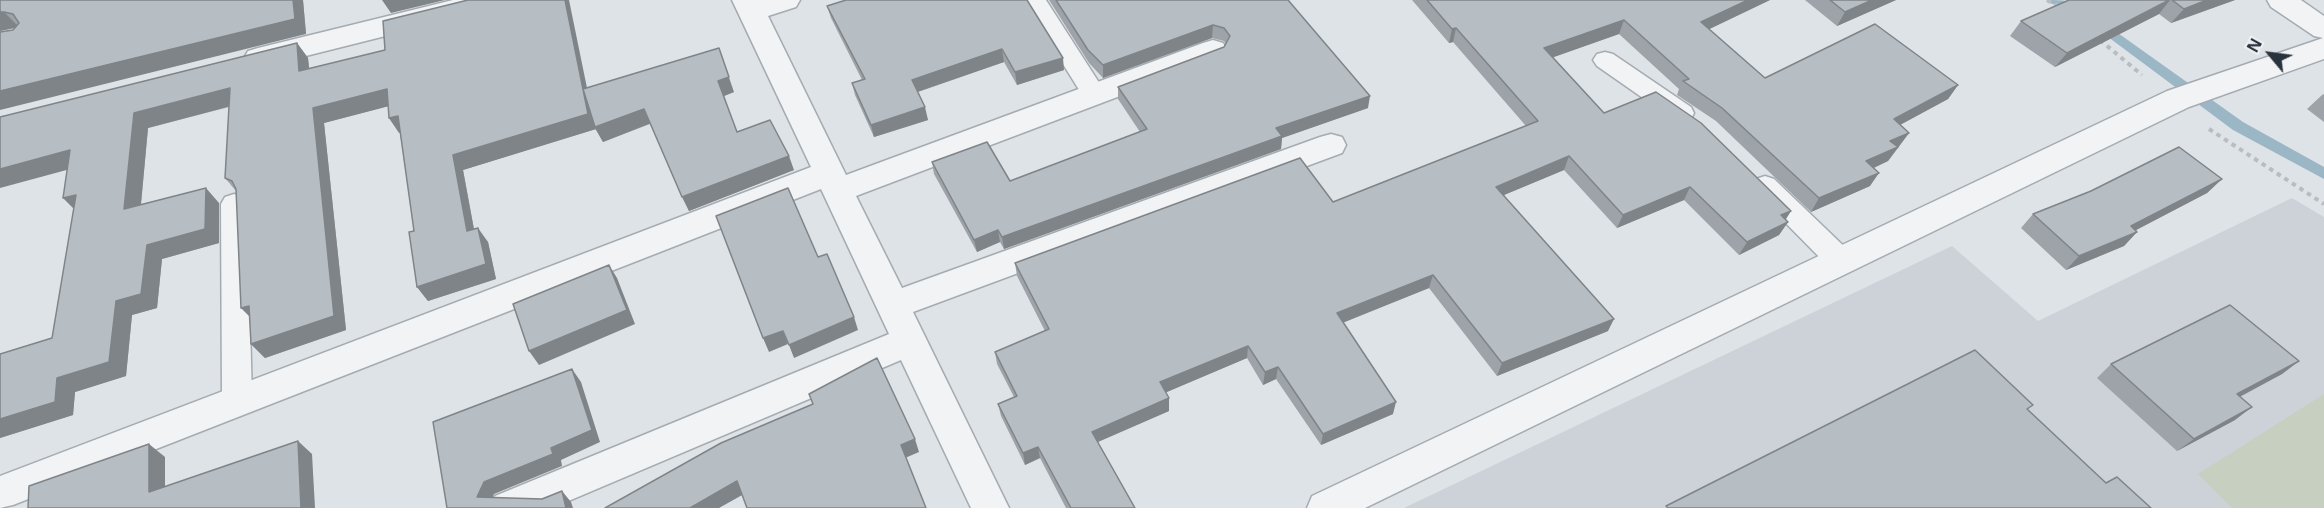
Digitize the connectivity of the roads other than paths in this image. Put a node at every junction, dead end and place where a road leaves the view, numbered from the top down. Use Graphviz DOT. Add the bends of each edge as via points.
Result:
graph roads {
  1 [pos="491,0"];
  2 [pos="786,0"];
  3 [pos="1034,0"];
  4 [pos="2281,0"];
  5 [pos="749,5"];
  6 [pos="2324,29"];
  7 [pos="2324,48"];
  8 [pos="1213,51"];
  9 [pos="1605,60"];
  10 [pos="228,66"];
  11 [pos="1095,95"];
  12 [pos="1705,129"];
  13 [pos="1331,144"];
  14 [pos="1748,170"];
  15 [pos="833,182"];
  16 [pos="234,204"];
  17 [pos="1841,261"];
  18 [pos="892,306"];
  19 [pos="909,341"];
  20 [pos="237,401"];
  21 [pos="0,493"];
  22 [pos="509,508"];
  23 [pos="990,508"];
  24 [pos="1326,508"];
  1 -- 10 [label="street"];
  2 -- 5 [label="street"];
  3 -- 11 [label="lane"];
  4 -- 6 [label="street"];
  5 -- 15 [label="street"];
  7 -- 17 [label="street" via="2174,102"];
  8 -- 11 [label="street"];
  9 -- 12 [label="lane"];
  11 -- 15 [label="street"];
  13 -- 18 [label="street"];
  14 -- 17 [label="lane"];
  15 -- 18 [label="street"];
  15 -- 20 [label="street"];
  16 -- 20 [label="lane"];
  17 -- 24 [label="street"];
  18 -- 19 [label="street"];
  19 -- 22 [label="street"];
  19 -- 23 [label="street"];
  20 -- 21 [label="street"];
}
